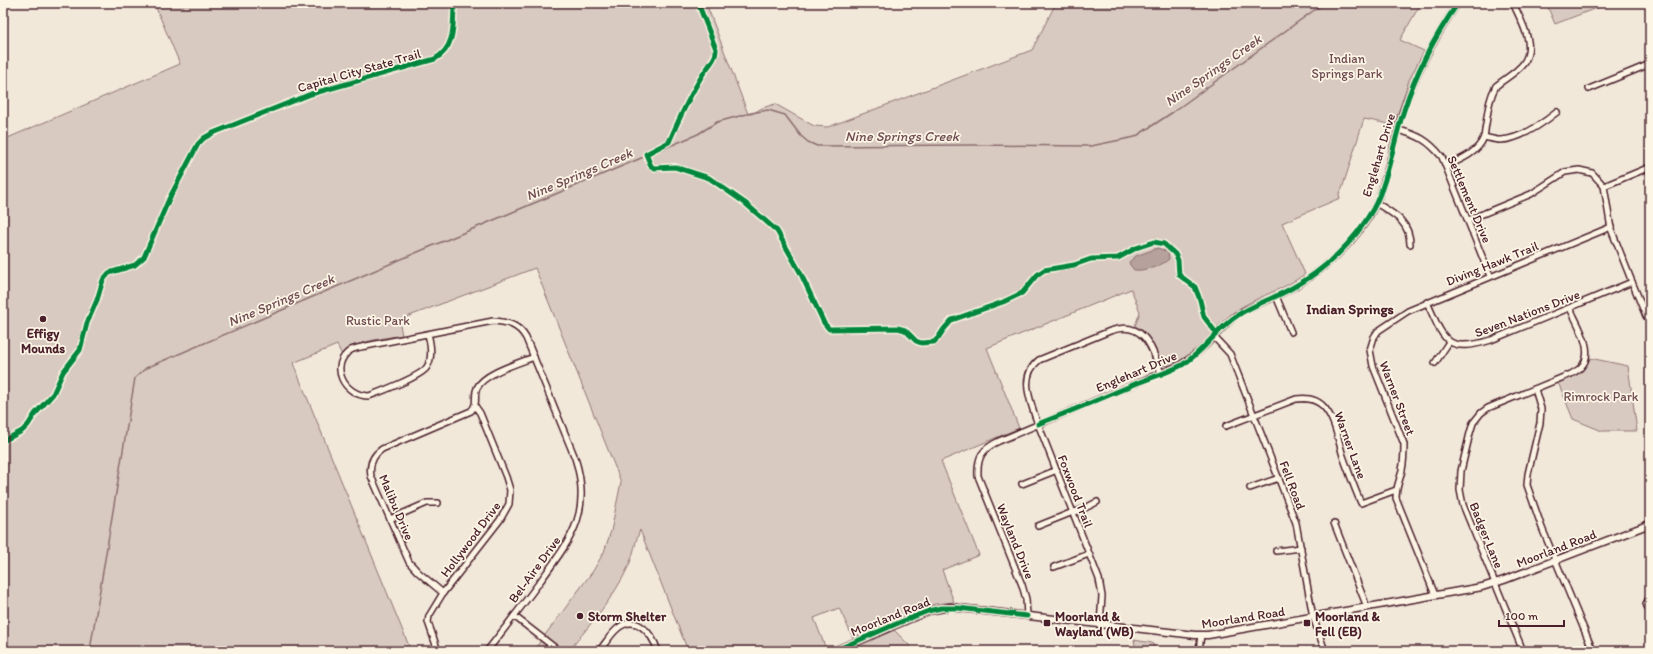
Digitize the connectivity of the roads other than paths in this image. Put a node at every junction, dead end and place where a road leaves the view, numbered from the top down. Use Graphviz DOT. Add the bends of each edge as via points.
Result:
graph roads {
  1 [pos="1458,3"];
  2 [pos="1513,3"];
  3 [pos="1650,64"];
  4 [pos="1589,89"];
  5 [pos="1557,112"];
  6 [pos="1398,130"];
  7 [pos="1484,136"];
  8 [pos="1446,166"];
  9 [pos="1650,167"];
  10 [pos="1604,186"];
  11 [pos="1376,203"];
  12 [pos="1468,220"];
  13 [pos="1611,227"];
  14 [pos="1410,244"];
  15 [pos="1490,276"];
  16 [pos="1632,282"];
  17 [pos="1276,296"];
  18 [pos="1427,302"];
  19 [pos="1570,308"];
  20 [pos="1650,321"];
  21 [pos="1385,326"];
  22 [pos="1291,332"];
  23 [pos="428,334"];
  24 [pos="1214,337"];
  25 [pos="1449,342"];
  26 [pos="534,357"];
  27 [pos="1435,363"];
  28 [pos="1161,374"];
  29 [pos="1534,389"];
  30 [pos="475,406"];
  31 [pos="1254,415"];
  32 [pos="1038,424"];
  33 [pos="1226,426"];
  34 [pos="1057,470"];
  35 [pos="978,476"];
  36 [pos="1279,478"];
  37 [pos="1022,484"];
  38 [pos="1250,488"];
  39 [pos="1396,490"];
  40 [pos="1097,502"];
  41 [pos="438,503"];
  42 [pos="1073,512"];
  43 [pos="390,518"];
  44 [pos="1334,523"];
  45 [pos="1650,524"];
  46 [pos="1038,526"];
  47 [pos="1301,548"];
  48 [pos="1276,551"];
  49 [pos="1089,554"];
  50 [pos="1555,560"];
  51 [pos="1054,567"];
  52 [pos="1494,583"];
  53 [pos="443,593"];
  54 [pos="1435,595"];
  55 [pos="1650,596"];
  56 [pos="1367,607"];
  57 [pos="1650,613"];
  58 [pos="514,616"];
  59 [pos="1027,616"];
  60 [pos="1313,617"];
  61 [pos="1100,624"];
  62 [pos="1201,635"];
  63 [pos="438,651"];
  64 [pos="487,651"];
  65 [pos="559,651"];
  66 [pos="599,651"];
  67 [pos="658,651"];
  68 [pos="834,651"];
  69 [pos="1199,651"];
  70 [pos="1325,651"];
  71 [pos="1523,651"];
  72 [pos="1593,651"];
  1 -- 6 [label="street, Englehart Drive" via="1420,67"];
  2 -- 7 [label="street" via="1525,30 1529,50 1524,63 1494,89 1489,102"];
  3 -- 4 [label="street"];
  5 -- 7 [label="street" via="1534,128 1508,139 1498,140"];
  6 -- 8 [label="street, Settlement Drive" via="1423,138 1433,146"];
  6 -- 11 [label="street, Englehart Drive"];
  7 -- 8 [label="street" via="1477,148"];
  8 -- 12 [label="street, Settlement Drive"];
  9 -- 10 [label="street"];
  10 -- 12 [label="street" via="1592,173 1571,170 1531,194"];
  10 -- 13 [label="street"];
  11 -- 14 [label="street" via="1403,222 1408,229"];
  11 -- 17 [label="street, Englehart Drive" via="1359,231 1336,256 1302,282"];
  12 -- 15 [label="street, Settlement Drive"];
  13 -- 15 [label="street, Diving Hawk Trail"];
  13 -- 16 [label="street"];
  15 -- 18 [label="street, Diving Hawk Trail"];
  16 -- 19 [label="street, Seven Nations Drive"];
  16 -- 20 [label="street"];
  17 -- 22 [label="street"];
  17 -- 24 [label="street, Englehart Drive" via="1236,316"];
  18 -- 21 [label="street, Diving Hawk Trail"];
  18 -- 25 [label="street" via="1437,325"];
  19 -- 25 [label="street, Seven Nations Drive" via="1471,346"];
  19 -- 29 [label="street, Badger Lane" via="1586,345 1586,360 1581,368"];
  21 -- 39 [label="street, Warner Street" via="1374,337 1370,350 1373,366 1404,444 1402,471"];
  23 -- 23 [label="street, Bel-Aire Drive" via="350,351 341,365 342,381 353,393 369,396 424,371 430,359"];
  23 -- 26 [label="street, Bel-Aire Drive" via="493,321 511,324 523,332"];
  24 -- 28 [label="street, Englehart Drive" via="1191,358"];
  24 -- 31 [label="street, Fell Road" via="1230,354"];
  25 -- 27 [label="street"];
  26 -- 30 [label="street" via="486,378 477,387"];
  26 -- 58 [label="street, Bel-Aire Drive" via="575,458 581,484 580,502 577,521 568,543"];
  28 -- 32 [label="street, Englehart Drive"];
  28 -- 32 [label="street, Foxwood Trail" via="1146,339 1135,330 1121,328 1110,331 1039,360 1032,367 1027,386"];
  29 -- 50 [label="street" via="1541,409 1540,423 1527,485"];
  29 -- 52 [label="street, Badger Lane" via="1488,408 1477,417 1472,423 1461,471 1460,490 1463,505"];
  30 -- 43 [label="street, Malibu Drive" via="471,411 382,449 374,455 370,466 372,476"];
  30 -- 53 [label="street, Hollywood Drive" via="506,477 510,490 509,504 500,520"];
  31 -- 33 [label="street"];
  31 -- 36 [label="street, Fell Road"];
  31 -- 39 [label="street, Warner Lane" via="1296,399 1314,400 1330,415 1361,503"];
  32 -- 34 [label="street, Foxwood Trail"];
  32 -- 35 [label="street, Englehart Drive" via="990,445 981,455"];
  34 -- 37 [label="street"];
  34 -- 42 [label="street, Foxwood Trail"];
  35 -- 59 [label="street, Wayland Drive" via="1022,585"];
  36 -- 38 [label="street"];
  36 -- 47 [label="street, Fell Road" via="1296,523"];
  39 -- 54 [label="street, Warner Street" via="1400,509"];
  40 -- 42 [label="street"];
  41 -- 43 [label="street" via="427,503"];
  42 -- 46 [label="street"];
  42 -- 49 [label="street, Foxwood Trail"];
  43 -- 53 [label="street, Malibu Drive" via="412,566"];
  44 -- 56 [label="street"];
  45 -- 50 [label="street, Moorland Road"];
  47 -- 48 [label="street"];
  47 -- 60 [label="street, Fell Road"];
  49 -- 51 [label="street"];
  49 -- 61 [label="street, Foxwood Trail" via="1101,591"];
  50 -- 52 [label="street, Moorland Road"];
  50 -- 72 [label="street"];
  52 -- 54 [label="street, Moorland Road"];
  52 -- 71 [label="street, Badger Lane"];
  53 -- 63 [label="street, Hollywood Drive" via="428,622"];
  54 -- 56 [label="street, Moorland Road"];
  55 -- 57 [label="street" via="1646,604"];
  56 -- 60 [label="street, Moorland Road"];
  58 -- 64 [label="street, Bel-Aire Drive"];
  58 -- 65 [label="street"];
  59 -- 61 [label="street, Moorland Road"];
  59 -- 68 [label="street, Moorland Road" via="940,608"];
  60 -- 62 [label="street, Moorland Road"];
  60 -- 70 [label="street, Fell Road"];
  61 -- 62 [label="street, Moorland Road"];
  62 -- 69 [label="street"];
  66 -- 67 [label="street" via="617,628 632,623 639,624 648,631"];
}
